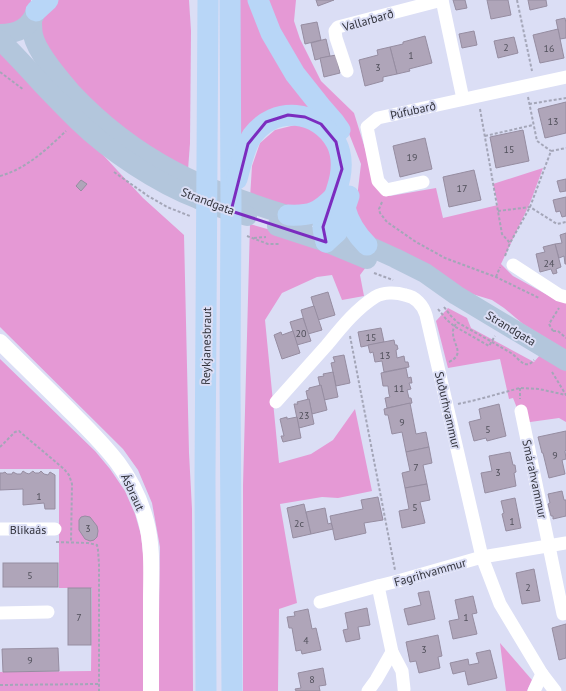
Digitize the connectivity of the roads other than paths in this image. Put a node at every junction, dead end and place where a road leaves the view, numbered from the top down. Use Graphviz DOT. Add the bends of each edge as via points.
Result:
graph roads {
  1 [pos="201,0"];
  2 [pos="208,0"];
  3 [pos="230,0"];
  4 [pos="258,0"];
  5 [pos="442,0"];
  6 [pos="39,8"];
  7 [pos="0,34"];
  8 [pos="0,40"];
  9 [pos="208,48"];
  10 [pos="347,71"];
  11 [pos="566,77"];
  12 [pos="464,99"];
  13 [pos="423,182"];
  14 [pos="233,183"];
  15 [pos="340,203"];
  16 [pos="288,216"];
  17 [pos="329,234"];
  18 [pos="367,245"];
  19 [pos="513,265"];
  20 [pos="456,295"];
  21 [pos="563,302"];
  22 [pos="0,342"];
  23 [pos="559,366"];
  24 [pos="276,402"];
  25 [pos="521,411"];
  26 [pos="0,530"];
  27 [pos="55,536"];
  28 [pos="566,543"];
  29 [pos="549,547"];
  30 [pos="482,557"];
  31 [pos="378,586"];
  32 [pos="320,602"];
  33 [pos="48,612"];
  34 [pos="0,613"];
  35 [pos="563,614"];
  36 [pos="392,652"];
  37 [pos="542,674"];
  38 [pos="378,686"];
  39 [pos="404,689"];
  40 [pos="151,691"];
  41 [pos="206,691"];
  42 [pos="232,691"];
  43 [pos="368,691"];
  44 [pos="534,691"];
  45 [pos="555,691"];
  1 -- 9 [label="highway"];
  2 -- 9 [label="highway, Reykjanesbraut"];
  3 -- 14 [label="highway"];
  4 -- 15 [label="highway" via="271,33 295,74 346,139 353,174 350,194"];
  5 -- 10 [label="street, Vallarbarð" via="338,27 335,31 336,38"];
  5 -- 12 [label="street, Vallarbarð"];
  6 -- 7 [label="main road" via="26,26 9,34"];
  6 -- 16 [label="main road, Strandgata" via="33,35 36,44 66,87 86,108 143,152 185,177"];
  8 -- 17 [label="main road, Strandgata" via="80,122 118,154 142,170 199,200"];
  9 -- 41 [label="highway, Reykjanesbraut"];
  11 -- 12 [label="street, Þúfubarð"];
  12 -- 13 [label="street, Þúfubarð" via="378,118 367,127 378,181 386,190"];
  14 -- 15 [label="highway" via="252,136 274,118 297,115 321,124 336,142 342,169"];
  14 -- 42 [label="highway, Reykjanesbraut" via="230,378"];
  15 -- 16 [label="highway" via="326,205 305,215"];
  15 -- 17 [label="highway"];
  15 -- 18 [label="highway" via="358,237"];
  16 -- 17 [label="main road, Strandgata"];
  17 -- 18 [label="main road, Strandgata"];
  17 -- 20 [label="main road, Strandgata" via="380,264"];
  18 -- 20 [label="main road, Strandgata" via="425,273"];
  19 -- 21 [label="street" via="559,295"];
  20 -- 23 [label="main road, Strandgata"];
  22 -- 40 [label="street, Ásbraut" via="97,438 113,456 136,492 149,536"];
  24 -- 30 [label="street, Suðurhvammur" via="347,322 375,297 390,293 403,294 418,302 424,309"];
  25 -- 29 [label="street, Smárahvammur"];
  26 -- 27 [label="street, Blikaás"];
  28 -- 29 [label="street"];
  29 -- 30 [label="street"];
  29 -- 35 [label="street, Smárahvammur"];
  30 -- 31 [label="street, Fagrihvammur"];
  30 -- 37 [label="street, Suðurhvammur" via="500,604"];
  31 -- 32 [label="street, Fagrihvammur"];
  31 -- 36 [label="street, Fagrihvammur"];
  33 -- 34 [label="street"];
  36 -- 38 [label="street"];
  36 -- 39 [label="street, Fagrihvammur" via="402,671"];
  37 -- 44 [label="street"];
  37 -- 45 [label="street, Suðurhvammur"];
  38 -- 43 [label="street"];
}
